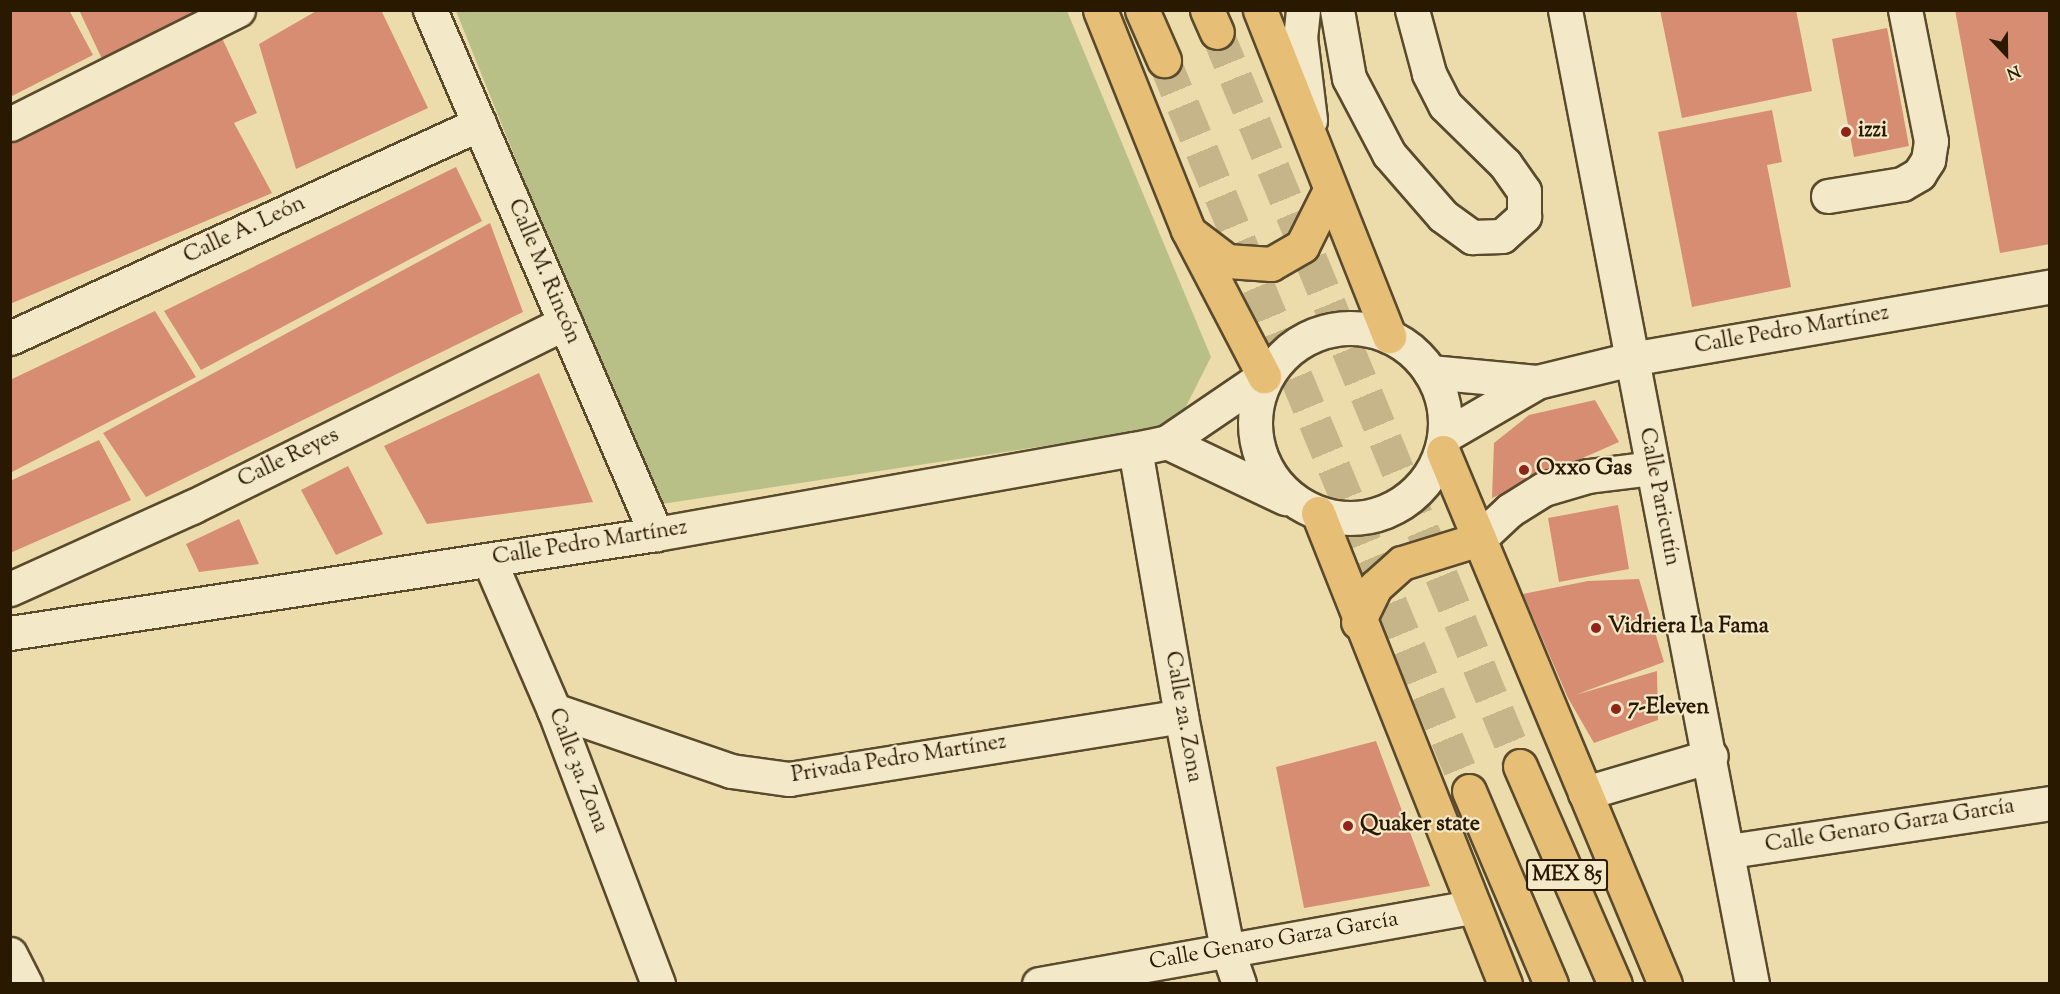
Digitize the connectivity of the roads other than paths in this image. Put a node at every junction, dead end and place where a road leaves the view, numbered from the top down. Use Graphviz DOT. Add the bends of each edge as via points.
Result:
graph roads {
  1 [pos="238,10"];
  2 [pos="430,10"];
  3 [pos="1100,10"];
  4 [pos="1143,10"];
  5 [pos="1260,10"];
  6 [pos="1303,10"];
  7 [pos="1336,10"];
  8 [pos="1412,10"];
  9 [pos="1564,10"];
  10 [pos="1905,10"];
  11 [pos="1164,60"];
  12 [pos="10,123"];
  13 [pos="479,124"];
  14 [pos="1314,146"];
  15 [pos="1330,190"];
  16 [pos="1828,196"];
  17 [pos="1188,230"];
  18 [pos="2049,287"];
  19 [pos="565,323"];
  20 [pos="1389,336"];
  21 [pos="10,338"];
  22 [pos="1631,359"];
  23 [pos="1430,372"];
  24 [pos="1263,376"];
  25 [pos="1537,382"];
  26 [pos="1167,442"];
  27 [pos="1444,444"];
  28 [pos="1135,449"];
  29 [pos="1652,468"];
  30 [pos="1308,508"];
  31 [pos="656,534"];
  32 [pos="1479,539"];
  33 [pos="489,561"];
  34 [pos="10,589"];
  35 [pos="1358,622"];
  36 [pos="10,633"];
  37 [pos="554,710"];
  38 [pos="1181,716"];
  39 [pos="1710,756"];
  40 [pos="1520,766"];
  41 [pos="1469,791"];
  42 [pos="1585,793"];
  43 [pos="2049,803"];
  44 [pos="1730,851"];
  45 [pos="1473,907"];
  46 [pos="1227,949"];
  47 [pos="10,954"];
  48 [pos="25,984"];
  49 [pos="658,984"];
  50 [pos="1039,984"];
  51 [pos="1239,984"];
  52 [pos="1505,984"];
  53 [pos="1551,984"];
  54 [pos="1615,984"];
  55 [pos="1665,984"];
  56 [pos="1752,984"];
  1 -- 12 [label="street"];
  2 -- 13 [label="street, Calle M. Rincón"];
  3 -- 17 [label="highway"];
  4 -- 11 [label="highway"];
  5 -- 14 [label="highway"];
  6 -- 14 [label="street" via="1300,37"];
  7 -- 8 [label="street" via="1349,78 1389,154 1443,216 1472,237 1502,236 1524,216 1524,192 1505,164 1445,105 1429,73"];
  9 -- 22 [label="street, Calle Paricutín"];
  10 -- 16 [label="street" via="1931,141 1928,160 1918,174 1902,184"];
  13 -- 19 [label="street, Calle M. Rincón"];
  13 -- 21 [label="street, Calle A. León"];
  14 -- 15 [label="highway"];
  15 -- 17 [label="highway" via="1302,246 1270,264 1227,261"];
  15 -- 20 [label="highway"];
  17 -- 24 [label="highway"];
  18 -- 22 [label="street, Calle Pedro Martínez"];
  19 -- 31 [label="street, Calle M. Rincón"];
  19 -- 34 [label="street, Calle Reyes" via="192,507"];
  20 -- 23 [label="street" via="1415,352"];
  20 -- 24 [label="street" via="1364,328 1310,336"];
  22 -- 25 [label="street, Calle Pedro Martínez"];
  22 -- 29 [label="street, Calle Paricutín"];
  23 -- 25 [label="street, Calle Pedro Martínez"];
  23 -- 27 [label="street" via="1444,402"];
  24 -- 26 [label="street, Calle Pedro Martínez"];
  24 -- 30 [label="street" via="1255,414 1256,444 1267,471"];
  25 -- 27 [label="street, Calle Pedro Martínez"];
  26 -- 28 [label="street, Calle Pedro Martínez"];
  26 -- 30 [label="street"];
  27 -- 30 [label="street" via="1424,484 1400,506 1343,519"];
  27 -- 32 [label="highway"];
  28 -- 31 [label="street, Calle Pedro Martínez"];
  28 -- 38 [label="street, Calle 2a. Zona"];
  29 -- 32 [label="street" via="1588,476 1544,489 1510,510"];
  29 -- 39 [label="street, Calle Paricutín"];
  30 -- 35 [label="highway"];
  31 -- 33 [label="street, Calle Pedro Martínez"];
  32 -- 35 [label="highway" via="1402,563 1375,587"];
  32 -- 42 [label="highway"];
  33 -- 36 [label="street, Calle Pedro Martínez"];
  33 -- 37 [label="street, Calle 3a. Zona"];
  35 -- 45 [label="highway"];
  37 -- 38 [label="street, Privada Pedro Martínez" via="731,771 789,779"];
  37 -- 49 [label="street, Calle 3a. Zona"];
  38 -- 46 [label="street, Calle 2a. Zona"];
  39 -- 42 [label="street"];
  39 -- 44 [label="street, Calle Paricutín"];
  40 -- 54 [label="highway, MEX 85"];
  41 -- 53 [label="highway, MEX 85"];
  42 -- 55 [label="highway"];
  43 -- 44 [label="street, Calle Genaro Garza García"];
  44 -- 56 [label="street, Calle Paricutín"];
  45 -- 46 [label="street, Calle Genaro Garza García"];
  45 -- 52 [label="highway"];
  46 -- 50 [label="street, Calle Genaro Garza García"];
  46 -- 51 [label="street, Calle 2a. Zona"];
  47 -- 48 [label="street"];
}
